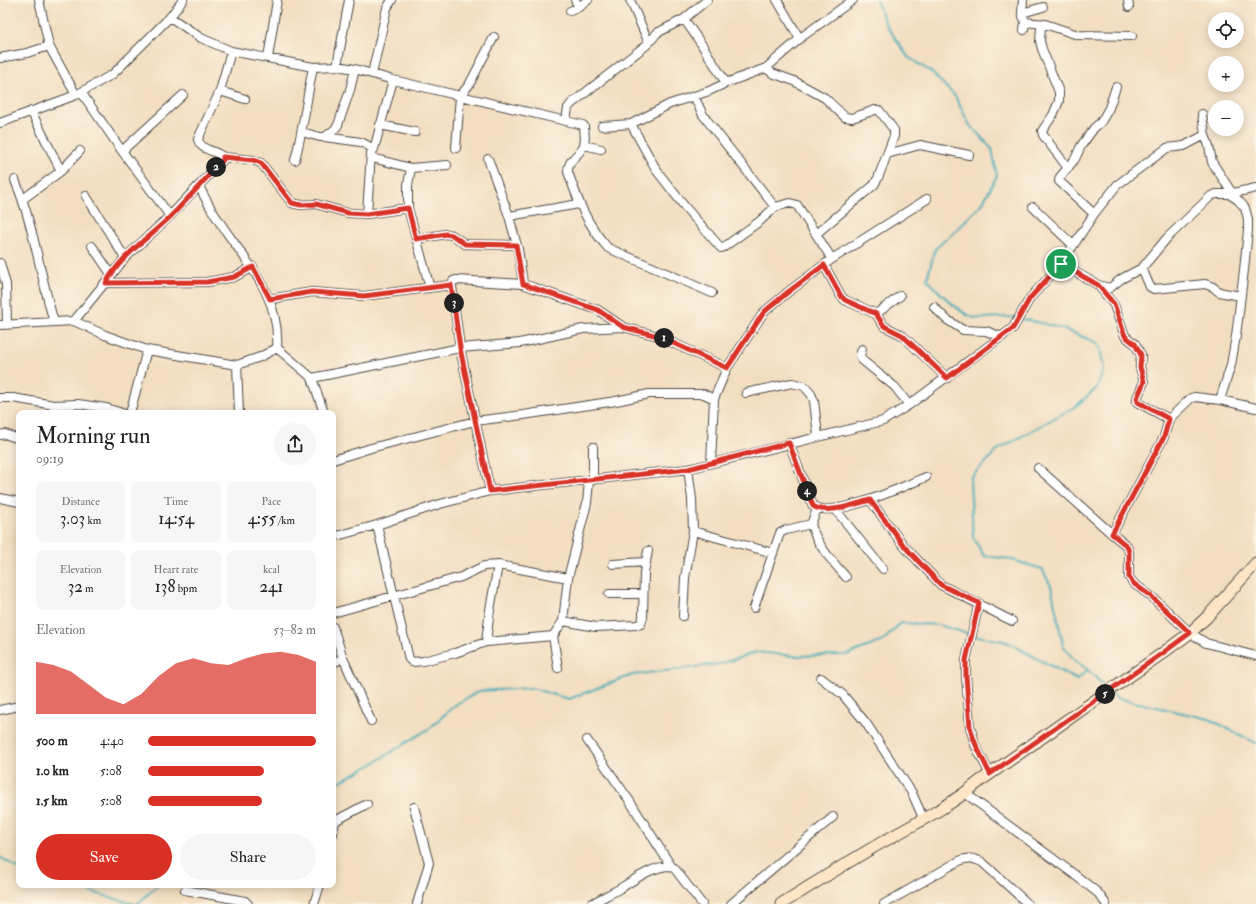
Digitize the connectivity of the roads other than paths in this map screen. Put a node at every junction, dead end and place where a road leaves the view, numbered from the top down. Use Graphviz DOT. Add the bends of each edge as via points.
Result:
graph roads {
  1 [pos="39,0"];
  2 [pos="183,0"];
  3 [pos="277,0"];
  4 [pos="349,0"];
  5 [pos="392,0"];
  6 [pos="588,0"];
  7 [pos="630,0"];
  8 [pos="707,0"];
  9 [pos="777,0"];
  10 [pos="853,0"];
  11 [pos="1023,0"];
  12 [pos="577,4"];
  13 [pos="1043,8"];
  14 [pos="570,11"];
  15 [pos="1022,13"];
  16 [pos="170,17"];
  17 [pos="684,19"];
  18 [pos="1039,24"];
  19 [pos="1132,36"];
  20 [pos="494,37"];
  21 [pos="800,39"];
  22 [pos="649,43"];
  23 [pos="49,46"];
  24 [pos="231,51"];
  25 [pos="0,58"];
  26 [pos="268,58"];
  27 [pos="337,66"];
  28 [pos="313,67"];
  29 [pos="766,68"];
  30 [pos="355,69"];
  31 [pos="372,74"];
  32 [pos="393,80"];
  33 [pos="726,83"];
  34 [pos="1116,87"];
  35 [pos="220,91"];
  36 [pos="78,93"];
  37 [pos="183,95"];
  38 [pos="460,96"];
  39 [pos="694,96"];
  40 [pos="245,100"];
  41 [pos="31,111"];
  42 [pos="1202,114"];
  43 [pos="566,120"];
  44 [pos="0,123"];
  45 [pos="631,124"];
  46 [pos="380,125"];
  47 [pos="602,126"];
  48 [pos="302,132"];
  49 [pos="415,132"];
  50 [pos="334,134"];
  51 [pos="1205,135"];
  52 [pos="584,145"];
  53 [pos="456,148"];
  54 [pos="601,149"];
  55 [pos="122,151"];
  56 [pos="80,152"];
  57 [pos="372,152"];
  58 [pos="887,154"];
  59 [pos="969,156"];
  60 [pos="223,157"];
  61 [pos="488,159"];
  62 [pos="295,160"];
  63 [pos="447,165"];
  64 [pos="411,168"];
  65 [pos="1068,168"];
  66 [pos="61,171"];
  67 [pos="15,180"];
  68 [pos="199,186"];
  69 [pos="1256,188"];
  70 [pos="1244,190"];
  71 [pos="1231,194"];
  72 [pos="86,196"];
  73 [pos="23,199"];
  74 [pos="927,199"];
  75 [pos="1238,200"];
  76 [pos="579,204"];
  77 [pos="775,207"];
  78 [pos="1033,207"];
  79 [pos="408,208"];
  80 [pos="367,214"];
  81 [pos="1094,214"];
  82 [pos="170,216"];
  83 [pos="509,216"];
  84 [pos="816,234"];
  85 [pos="416,239"];
  86 [pos="516,245"];
  87 [pos="1073,245"];
  88 [pos="92,246"];
  89 [pos="125,258"];
  90 [pos="832,259"];
  91 [pos="0,263"];
  92 [pos="1061,264"];
  93 [pos="824,265"];
  94 [pos="253,267"];
  95 [pos="1142,268"];
  96 [pos="111,274"];
  97 [pos="106,283"];
  98 [pos="523,284"];
  99 [pos="451,285"];
  100 [pos="1098,285"];
  101 [pos="430,288"];
  102 [pos="712,293"];
  103 [pos="900,296"];
  104 [pos="1240,296"];
  105 [pos="270,299"];
  106 [pos="934,307"];
  107 [pos="876,314"];
  108 [pos="74,321"];
  109 [pos="54,322"];
  110 [pos="4,325"];
  111 [pos="623,327"];
  112 [pos="1002,337"];
  113 [pos="277,348"];
  114 [pos="460,348"];
  115 [pos="862,349"];
  116 [pos="147,350"];
  117 [pos="237,365"];
  118 [pos="727,368"];
  119 [pos="312,378"];
  120 [pos="947,378"];
  121 [pos="746,393"];
  122 [pos="0,398"];
  123 [pos="714,399"];
  124 [pos="1220,400"];
  125 [pos="910,405"];
  126 [pos="1256,408"];
  127 [pos="112,410"];
  128 [pos="131,410"];
  129 [pos="239,410"];
  130 [pos="323,410"];
  131 [pos="1169,419"];
  132 [pos="475,421"];
  133 [pos="0,435"];
  134 [pos="818,436"];
  135 [pos="16,438"];
  136 [pos="789,443"];
  137 [pos="593,447"];
  138 [pos="336,459"];
  139 [pos="711,463"];
  140 [pos="1038,468"];
  141 [pos="688,469"];
  142 [pos="926,477"];
  143 [pos="591,480"];
  144 [pos="490,491"];
  145 [pos="0,498"];
  146 [pos="870,500"];
  147 [pos="16,501"];
  148 [pos="817,509"];
  149 [pos="835,509"];
  150 [pos="811,524"];
  151 [pos="376,525"];
  152 [pos="693,531"];
  153 [pos="1112,534"];
  154 [pos="336,536"];
  155 [pos="648,551"];
  156 [pos="773,553"];
  157 [pos="646,562"];
  158 [pos="1256,563"];
  159 [pos="613,564"];
  160 [pos="498,565"];
  161 [pos="883,569"];
  162 [pos="846,577"];
  163 [pos="568,578"];
  164 [pos="609,594"];
  165 [pos="643,594"];
  166 [pos="394,596"];
  167 [pos="979,603"];
  168 [pos="754,608"];
  169 [pos="336,612"];
  170 [pos="683,616"];
  171 [pos="562,621"];
  172 [pos="1012,621"];
  173 [pos="1190,633"];
  174 [pos="336,636"];
  175 [pos="553,636"];
  176 [pos="486,642"];
  177 [pos="1256,656"];
  178 [pos="343,658"];
  179 [pos="336,662"];
  180 [pos="558,668"];
  181 [pos="821,678"];
  182 [pos="16,707"];
  183 [pos="0,710"];
  184 [pos="371,721"];
  185 [pos="587,740"];
  186 [pos="990,774"];
  187 [pos="965,793"];
  188 [pos="366,804"];
  189 [pos="414,807"];
  190 [pos="833,817"];
  191 [pos="924,820"];
  192 [pos="336,821"];
  193 [pos="671,866"];
  194 [pos="319,888"];
  195 [pos="185,890"];
  196 [pos="248,904"];
  197 [pos="314,904"];
  198 [pos="417,904"];
  199 [pos="590,904"];
  200 [pos="702,904"];
  201 [pos="731,904"];
  202 [pos="781,904"];
  203 [pos="884,904"];
  204 [pos="1028,904"];
  205 [pos="1106,904"];
  1 -- 23 [label="street"];
  2 -- 16 [label="street"];
  3 -- 26 [label="street"];
  4 -- 27 [label="street"];
  5 -- 31 [label="street" via="387,8"];
  6 -- 12 [label="street"];
  7 -- 22 [label="street"];
  8 -- 17 [label="street"];
  9 -- 21 [label="street"];
  10 -- 21 [label="street"];
  11 -- 15 [label="street"];
  12 -- 14 [label="street"];
  13 -- 15 [label="street"];
  15 -- 18 [label="street" via="1025,26"];
  16 -- 24 [label="street" via="201,38"];
  16 -- 36 [label="street" via="113,74"];
  17 -- 22 [label="street" via="658,33"];
  17 -- 33 [label="street"];
  18 -- 19 [label="street" via="1078,35"];
  18 -- 65 [label="street" via="1042,49 1059,92 1053,115 1042,131"];
  20 -- 38 [label="street" via="469,86"];
  21 -- 29 [label="street"];
  22 -- 43 [label="street" via="571,104"];
  23 -- 25 [label="street"];
  23 -- 36 [label="street"];
  24 -- 26 [label="street"];
  24 -- 35 [label="street"];
  26 -- 28 [label="street"];
  27 -- 28 [label="street"];
  27 -- 30 [label="street"];
  28 -- 48 [label="street"];
  29 -- 33 [label="street"];
  29 -- 58 [label="street" via="825,98 845,117 852,118 879,110 894,130"];
  30 -- 31 [label="street"];
  30 -- 50 [label="street"];
  31 -- 32 [label="street"];
  32 -- 38 [label="street"];
  32 -- 46 [label="street"];
  33 -- 39 [label="street"];
  34 -- 65 [label="street" via="1101,122 1080,146"];
  35 -- 40 [label="street"];
  35 -- 60 [label="street" via="198,142"];
  36 -- 41 [label="street"];
  36 -- 55 [label="street"];
  37 -- 55 [label="street"];
  38 -- 43 [label="street"];
  38 -- 53 [label="street"];
  39 -- 45 [label="street" via="670,104"];
  39 -- 77 [label="street" via="703,115"];
  41 -- 44 [label="street"];
  41 -- 66 [label="street"];
  42 -- 51 [label="street"];
  43 -- 52 [label="street" via="584,126"];
  45 -- 47 [label="street"];
  45 -- 77 [label="street" via="657,171 721,248 760,221"];
  46 -- 49 [label="street"];
  46 -- 57 [label="street"];
  48 -- 50 [label="street" via="320,137"];
  48 -- 62 [label="street"];
  50 -- 57 [label="street" via="361,142"];
  51 -- 71 [label="street" via="1212,162"];
  51 -- 81 [label="street" via="1184,146 1167,148 1117,185"];
  52 -- 54 [label="street"];
  52 -- 76 [label="street" via="568,167"];
  55 -- 82 [label="street"];
  56 -- 66 [label="street"];
  57 -- 64 [label="street" via="376,159"];
  57 -- 80 [label="street"];
  58 -- 59 [label="street" via="920,145"];
  58 -- 84 [label="street" via="874,185"];
  60 -- 68 [label="street"];
  60 -- 80 [label="street" via="261,163 292,203 316,204 348,213"];
  61 -- 83 [label="street"];
  63 -- 64 [label="street"];
  64 -- 79 [label="street"];
  65 -- 81 [label="street" via="1059,181"];
  66 -- 73 [label="street"];
  67 -- 73 [label="street"];
  68 -- 82 [label="street"];
  68 -- 94 [label="street" via="215,215"];
  69 -- 70 [label="street"];
  70 -- 71 [label="street"];
  70 -- 75 [label="street"];
  71 -- 75 [label="street"];
  71 -- 95 [label="street" via="1216,194 1207,200 1167,238"];
  72 -- 89 [label="street"];
  73 -- 109 [label="street"];
  74 -- 90 [label="street"];
  75 -- 104 [label="street" via="1245,208 1248,219"];
  76 -- 83 [label="street"];
  76 -- 102 [label="street" via="596,235 608,248"];
  77 -- 84 [label="street" via="790,203 797,205"];
  78 -- 87 [label="street"];
  79 -- 80 [label="street"];
  79 -- 85 [label="street"];
  81 -- 87 [label="street"];
  82 -- 89 [label="street"];
  83 -- 86 [label="street"];
  84 -- 90 [label="street"];
  85 -- 86 [label="street" via="446,234 465,244"];
  85 -- 101 [label="street"];
  86 -- 98 [label="street"];
  87 -- 92 [label="street"];
  88 -- 96 [label="street"];
  89 -- 96 [label="street"];
  90 -- 93 [label="street"];
  91 -- 110 [label="street" via="6,284"];
  92 -- 100 [label="street"];
  92 -- 112 [label="street" via="1030,298 1013,328"];
  93 -- 107 [label="street" via="845,300"];
  93 -- 118 [label="street" via="764,312"];
  94 -- 97 [label="street" via="234,277 207,282"];
  94 -- 105 [label="street"];
  95 -- 100 [label="street" via="1110,288"];
  95 -- 104 [label="street" via="1150,287 1154,289 1205,284 1219,292"];
  96 -- 97 [label="street"];
  97 -- 108 [label="street"];
  98 -- 99 [label="street" via="456,280"];
  98 -- 111 [label="street" via="598,310"];
  99 -- 101 [label="street"];
  99 -- 114 [label="street"];
  100 -- 131 [label="street" via="1114,304 1125,336 1135,344 1141,355 1140,367 1144,382 1137,398 1138,402"];
  101 -- 105 [label="street" via="364,296 312,292"];
  103 -- 107 [label="street"];
  104 -- 124 [label="street" via="1231,365"];
  105 -- 113 [label="street" via="278,333"];
  106 -- 112 [label="street" via="963,330 986,332"];
  107 -- 120 [label="street" via="884,326 902,335"];
  108 -- 109 [label="street"];
  108 -- 116 [label="street"];
  109 -- 110 [label="street"];
  111 -- 114 [label="street" via="584,329 520,343"];
  111 -- 118 [label="street" via="658,336"];
  112 -- 120 [label="street"];
  113 -- 117 [label="street"];
  113 -- 119 [label="street"];
  114 -- 119 [label="street"];
  114 -- 132 [label="street"];
  115 -- 125 [label="street" via="862,360 895,387"];
  116 -- 117 [label="street"];
  116 -- 128 [label="street"];
  117 -- 129 [label="street"];
  118 -- 123 [label="street"];
  119 -- 130 [label="street"];
  120 -- 125 [label="street"];
  121 -- 134 [label="street" via="792,383 804,386 814,401"];
  122 -- 127 [label="street" via="54,405 78,404"];
  123 -- 132 [label="street" via="704,394 649,394"];
  123 -- 139 [label="street"];
  124 -- 126 [label="street"];
  124 -- 131 [label="street" via="1191,398"];
  125 -- 134 [label="street" via="883,421"];
  131 -- 153 [label="street" via="1164,437"];
  132 -- 138 [label="street"];
  132 -- 144 [label="street"];
  133 -- 135 [label="street"];
  134 -- 136 [label="street"];
  136 -- 139 [label="street"];
  136 -- 148 [label="street" via="813,506"];
  137 -- 143 [label="street"];
  139 -- 141 [label="street"];
  140 -- 153 [label="street"];
  141 -- 143 [label="street"];
  141 -- 152 [label="street"];
  142 -- 146 [label="street"];
  143 -- 144 [label="street"];
  143 -- 163 [label="street"];
  144 -- 151 [label="street"];
  145 -- 147 [label="street"];
  146 -- 149 [label="street"];
  146 -- 167 [label="street" via="904,546 941,585"];
  148 -- 149 [label="street"];
  148 -- 150 [label="street"];
  149 -- 161 [label="street"];
  150 -- 156 [label="street" via="780,533"];
  150 -- 162 [label="street" via="823,550"];
  151 -- 154 [label="street"];
  151 -- 166 [label="street"];
  152 -- 156 [label="street"];
  152 -- 170 [label="street" via="685,578"];
  153 -- 173 [label="street" via="1127,546 1129,577 1133,583 1152,597"];
  155 -- 157 [label="street"];
  156 -- 168 [label="street"];
  157 -- 159 [label="street"];
  157 -- 165 [label="street"];
  158 -- 173 [label="street"];
  160 -- 163 [label="street"];
  160 -- 166 [label="street" via="484,566 461,578"];
  160 -- 176 [label="street"];
  163 -- 171 [label="street"];
  164 -- 165 [label="street"];
  165 -- 171 [label="street" via="641,624 596,627"];
  166 -- 169 [label="street"];
  166 -- 176 [label="street" via="409,659 412,662 454,653"];
  167 -- 172 [label="street"];
  167 -- 186 [label="street" via="966,660 966,676 970,727"];
  171 -- 175 [label="street"];
  173 -- 177 [label="street" via="1206,642"];
  173 -- 186 [label="street"];
  174 -- 178 [label="street"];
  175 -- 176 [label="street"];
  175 -- 180 [label="street"];
  178 -- 179 [label="street"];
  178 -- 184 [label="street"];
  181 -- 191 [label="street" via="843,695 866,723 912,793"];
  182 -- 183 [label="street"];
  185 -- 193 [label="street"];
  186 -- 187 [label="street"];
  187 -- 191 [label="street"];
  187 -- 205 [label="street" via="1075,875"];
  188 -- 192 [label="street"];
  189 -- 198 [label="street" via="429,862"];
  190 -- 201 [label="street"];
  191 -- 202 [label="street" via="875,846"];
  193 -- 199 [label="street" via="649,871"];
  193 -- 200 [label="street"];
  194 -- 197 [label="street"];
  195 -- 196 [label="street" via="245,901"];
  203 -- 204 [label="street" via="959,861 974,858 982,862"];
}
